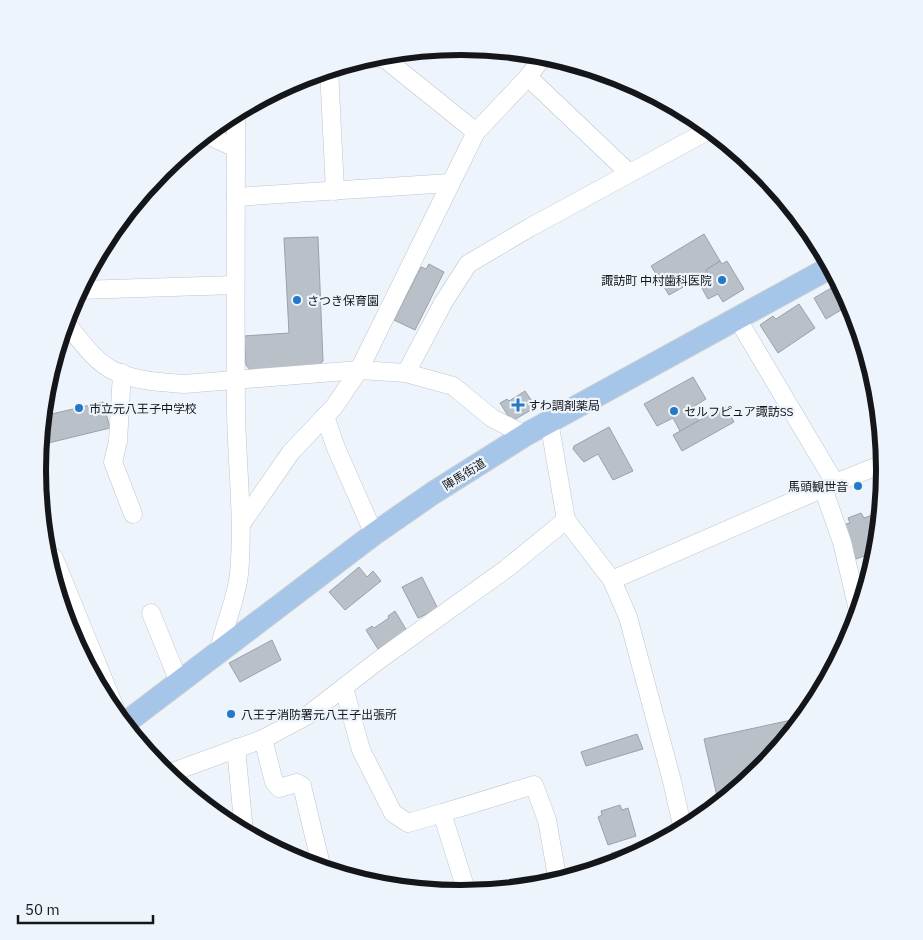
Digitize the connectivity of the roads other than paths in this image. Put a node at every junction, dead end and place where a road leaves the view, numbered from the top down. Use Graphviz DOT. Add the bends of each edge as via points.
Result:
graph roads {
  1 [pos="391,61"];
  2 [pos="539,62"];
  3 [pos="329,77"];
  4 [pos="528,77"];
  5 [pos="236,122"];
  6 [pos="476,132"];
  7 [pos="703,133"];
  8 [pos="213,138"];
  9 [pos="236,148"];
  10 [pos="629,173"];
  11 [pos="450,183"];
  12 [pos="335,192"];
  13 [pos="236,198"];
  14 [pos="825,270"];
  15 [pos="235,285"];
  16 [pos="87,290"];
  17 [pos="737,318"];
  18 [pos="71,328"];
  19 [pos="359,370"];
  20 [pos="122,373"];
  21 [pos="406,373"];
  22 [pos="236,379"];
  23 [pos="325,416"];
  24 [pos="549,421"];
  25 [pos="525,435"];
  26 [pos="877,466"];
  27 [pos="829,486"];
  28 [pos="133,514"];
  29 [pos="566,520"];
  30 [pos="242,523"];
  31 [pos="374,534"];
  32 [pos="58,567"];
  33 [pos="612,580"];
  34 [pos="856,600"];
  35 [pos="151,613"];
  36 [pos="219,651"];
  37 [pos="104,682"];
  38 [pos="179,682"];
  39 [pos="344,688"];
  40 [pos="130,720"];
  41 [pos="263,739"];
  42 [pos="236,748"];
  43 [pos="176,771"];
  44 [pos="442,813"];
  45 [pos="681,822"];
  46 [pos="243,823"];
  47 [pos="320,860"];
  48 [pos="557,874"];
  49 [pos="464,885"];
  1 -- 6 [label="street"];
  2 -- 4 [label="street"];
  3 -- 12 [label="street"];
  4 -- 6 [label="street"];
  4 -- 10 [label="street"];
  5 -- 9 [label="street"];
  6 -- 11 [label="street"];
  7 -- 10 [label="street"];
  8 -- 9 [label="street"];
  9 -- 13 [label="street"];
  10 -- 21 [label="street" via="468,264"];
  11 -- 12 [label="street"];
  11 -- 19 [label="street"];
  12 -- 13 [label="street"];
  13 -- 15 [label="street"];
  14 -- 17 [label="main road, 陣馬街道"];
  15 -- 16 [label="street"];
  15 -- 22 [label="street"];
  17 -- 24 [label="main road, 陣馬街道"];
  17 -- 27 [label="street"];
  18 -- 20 [label="street" via="110,369"];
  19 -- 21 [label="street"];
  19 -- 22 [label="street"];
  19 -- 23 [label="street"];
  20 -- 22 [label="street" via="156,382"];
  20 -- 28 [label="street" via="118,441 113,462"];
  21 -- 25 [label="street" via="453,386 492,418"];
  22 -- 30 [label="street"];
  23 -- 30 [label="street" via="291,452"];
  23 -- 31 [label="street"];
  24 -- 25 [label="main road, 陣馬街道"];
  24 -- 29 [label="street"];
  25 -- 31 [label="main road, 陣馬街道"];
  26 -- 27 [label="street"];
  27 -- 33 [label="street"];
  27 -- 34 [label="street"];
  29 -- 33 [label="street"];
  29 -- 39 [label="street" via="506,569"];
  30 -- 36 [label="street" via="235,594"];
  31 -- 36 [label="main road, 陣馬街道"];
  32 -- 37 [label="street"];
  33 -- 45 [label="street" via="628,616"];
  35 -- 38 [label="street"];
  36 -- 38 [label="main road, 陣馬街道"];
  38 -- 40 [label="main road, 陣馬街道"];
  39 -- 41 [label="street" via="308,715"];
  39 -- 44 [label="street" via="361,750 393,813 408,823"];
  41 -- 42 [label="street"];
  41 -- 47 [label="street" via="274,782 279,788 297,783 302,786"];
  42 -- 43 [label="street"];
  42 -- 46 [label="street"];
  44 -- 48 [label="street" via="534,785 547,820"];
  44 -- 49 [label="street"];
}
